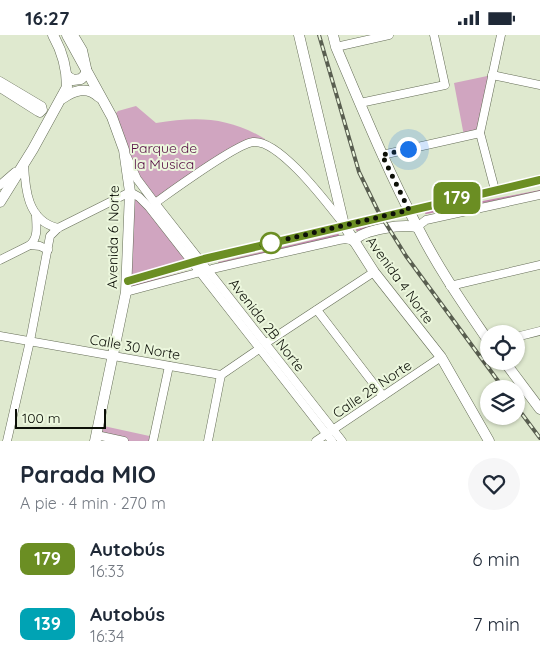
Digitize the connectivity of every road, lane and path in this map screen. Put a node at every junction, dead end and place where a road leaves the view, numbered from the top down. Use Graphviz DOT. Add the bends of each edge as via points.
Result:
graph roads {
  1 [pos="53,35"];
  2 [pos="67,35"];
  3 [pos="74,35"];
  4 [pos="299,35"];
  5 [pos="333,35"];
  6 [pos="389,35"];
  7 [pos="434,35"];
  8 [pos="501,35"];
  9 [pos="336,47"];
  10 [pos="86,70"];
  11 [pos="492,75"];
  12 [pos="67,76"];
  13 [pos="540,85"];
  14 [pos="0,87"];
  15 [pos="61,100"];
  16 [pos="360,103"];
  17 [pos="104,104"];
  18 [pos="480,133"];
  19 [pos="124,150"];
  20 [pos="382,155"];
  21 [pos="24,163"];
  22 [pos="540,180"];
  23 [pos="0,185"];
  24 [pos="495,190"];
  25 [pos="130,192"];
  26 [pos="540,195"];
  27 [pos="0,202"];
  28 [pos="155,203"];
  29 [pos="409,210"];
  30 [pos="36,214"];
  31 [pos="344,225"];
  32 [pos="417,227"];
  33 [pos="58,228"];
  34 [pos="354,241"];
  35 [pos="30,245"];
  36 [pos="48,250"];
  37 [pos="0,260"];
  38 [pos="195,261"];
  39 [pos="540,265"];
  40 [pos="204,271"];
  41 [pos="374,272"];
  42 [pos="128,281"];
  43 [pos="450,286"];
  44 [pos="126,292"];
  45 [pos="317,310"];
  46 [pos="480,329"];
  47 [pos="540,331"];
  48 [pos="525,335"];
  49 [pos="0,336"];
  50 [pos="30,341"];
  51 [pos="266,343"];
  52 [pos="259,349"];
  53 [pos="113,356"];
  54 [pos="441,357"];
  55 [pos="169,366"];
  56 [pos="511,370"];
  57 [pos="221,375"];
  58 [pos="383,396"];
  59 [pos="540,409"];
  60 [pos="330,432"];
  61 [pos="98,437"];
  62 [pos="7,441"];
  63 [pos="124,441"];
  64 [pos="153,441"];
  65 [pos="208,441"];
  66 [pos="316,441"];
  67 [pos="332,441"];
  68 [pos="342,441"];
  69 [pos="488,441"];
  1 -- 12 [label="main road" via="62,53"];
  2 -- 10 [label="main road, Avenida 6 Norte"];
  3 -- 10 [label="street, Avenida 6 Norte" via="83,50"];
  4 -- 31 [label="main road, Avenida 4 Norte"];
  5 -- 9 [label="main road"];
  6 -- 9 [label="street"];
  7 -- 16 [label="street" via="445,85"];
  8 -- 11 [label="street"];
  9 -- 16 [label="main road"];
  10 -- 12 [label="main road" via="80,79 73,80"];
  10 -- 17 [label="main road, Avenida 6 Norte"];
  11 -- 13 [label="street"];
  11 -- 18 [label="street"];
  12 -- 15 [label="main road" via="67,87"];
  14 -- 14 [label="street" via="38,112 44,110 42,106"];
  15 -- 17 [label="main road" via="75,91 86,90"];
  15 -- 21 [label="main road"];
  16 -- 20 [label="main road"];
  17 -- 19 [label="main road, Avenida 6 Norte"];
  18 -- 20 [label="street"];
  18 -- 24 [label="street"];
  19 -- 25 [label="main road, Avenida 6 Norte"];
  19 -- 28 [label="street, Avenida 2B Norte" via="137,179"];
  20 -- 29 [label="main road"];
  21 -- 23 [label="street"];
  21 -- 27 [label="main road"];
  21 -- 30 [label="street" via="26,193"];
  22 -- 24 [label="street"];
  24 -- 29 [label="street"];
  25 -- 33 [label="street"];
  25 -- 38 [label="street, Avenida 2B Norte" via="149,207"];
  25 -- 42 [label="main road, Avenida 6 Norte"];
  26 -- 32 [label="street" via="426,220"];
  28 -- 31 [label="street" via="236,149 253,142 262,143 291,163"];
  28 -- 38 [label="street, Avenida 2B Norte"];
  29 -- 31 [label="street"];
  29 -- 32 [label="main road"];
  30 -- 33 [label="street" via="47,224"];
  30 -- 35 [label="street" via="36,236"];
  31 -- 34 [label="main road, Avenida 4 Norte"];
  31 -- 38 [label="street"];
  32 -- 34 [label="main road" via="388,228 360,235"];
  32 -- 43 [label="main road"];
  33 -- 36 [label="street" via="50,237"];
  34 -- 40 [label="street" via="346,239"];
  34 -- 41 [label="main road, Avenida 4 Norte"];
  35 -- 36 [label="street"];
  35 -- 37 [label="street"];
  36 -- 50 [label="street"];
  38 -- 40 [label="street, Avenida 2B Norte"];
  38 -- 42 [label="street"];
  39 -- 43 [label="street"];
  40 -- 44 [label="street"];
  40 -- 51 [label="street, Avenida 2B Norte"];
  40 -- 52 [label="street, Avenida 2B Norte"];
  41 -- 45 [label="street"];
  41 -- 54 [label="main road, Avenida 4 Norte"];
  42 -- 44 [label="main road, Avenida 6 Norte"];
  43 -- 46 [label="main road"];
  44 -- 53 [label="main road, Avenida 6 Norte"];
  45 -- 51 [label="street"];
  45 -- 58 [label="street"];
  47 -- 48 [label="street"];
  49 -- 50 [label="street, Calle 30 Norte"];
  50 -- 53 [label="street, Calle 30 Norte"];
  50 -- 62 [label="street"];
  51 -- 60 [label="street, Avenida 2B Norte"];
  52 -- 57 [label="street"];
  52 -- 60 [label="street, Avenida 2B Norte"];
  53 -- 55 [label="street, Calle 30 Norte"];
  53 -- 61 [label="main road, Avenida 6 Norte"];
  54 -- 58 [label="street, Calle 28 Norte"];
  54 -- 69 [label="main road, Avenida 4 Norte"];
  55 -- 57 [label="street, Calle 30 Norte"];
  55 -- 64 [label="street"];
  56 -- 59 [label="main road"];
  57 -- 65 [label="street"];
  58 -- 60 [label="street, Calle 28 Norte"];
  60 -- 66 [label="street, Calle 28 Norte"];
  60 -- 67 [label="street, Avenida 2B Norte"];
  60 -- 68 [label="street, Avenida 2B Norte"];
  61 -- 63 [label="street"];
}
